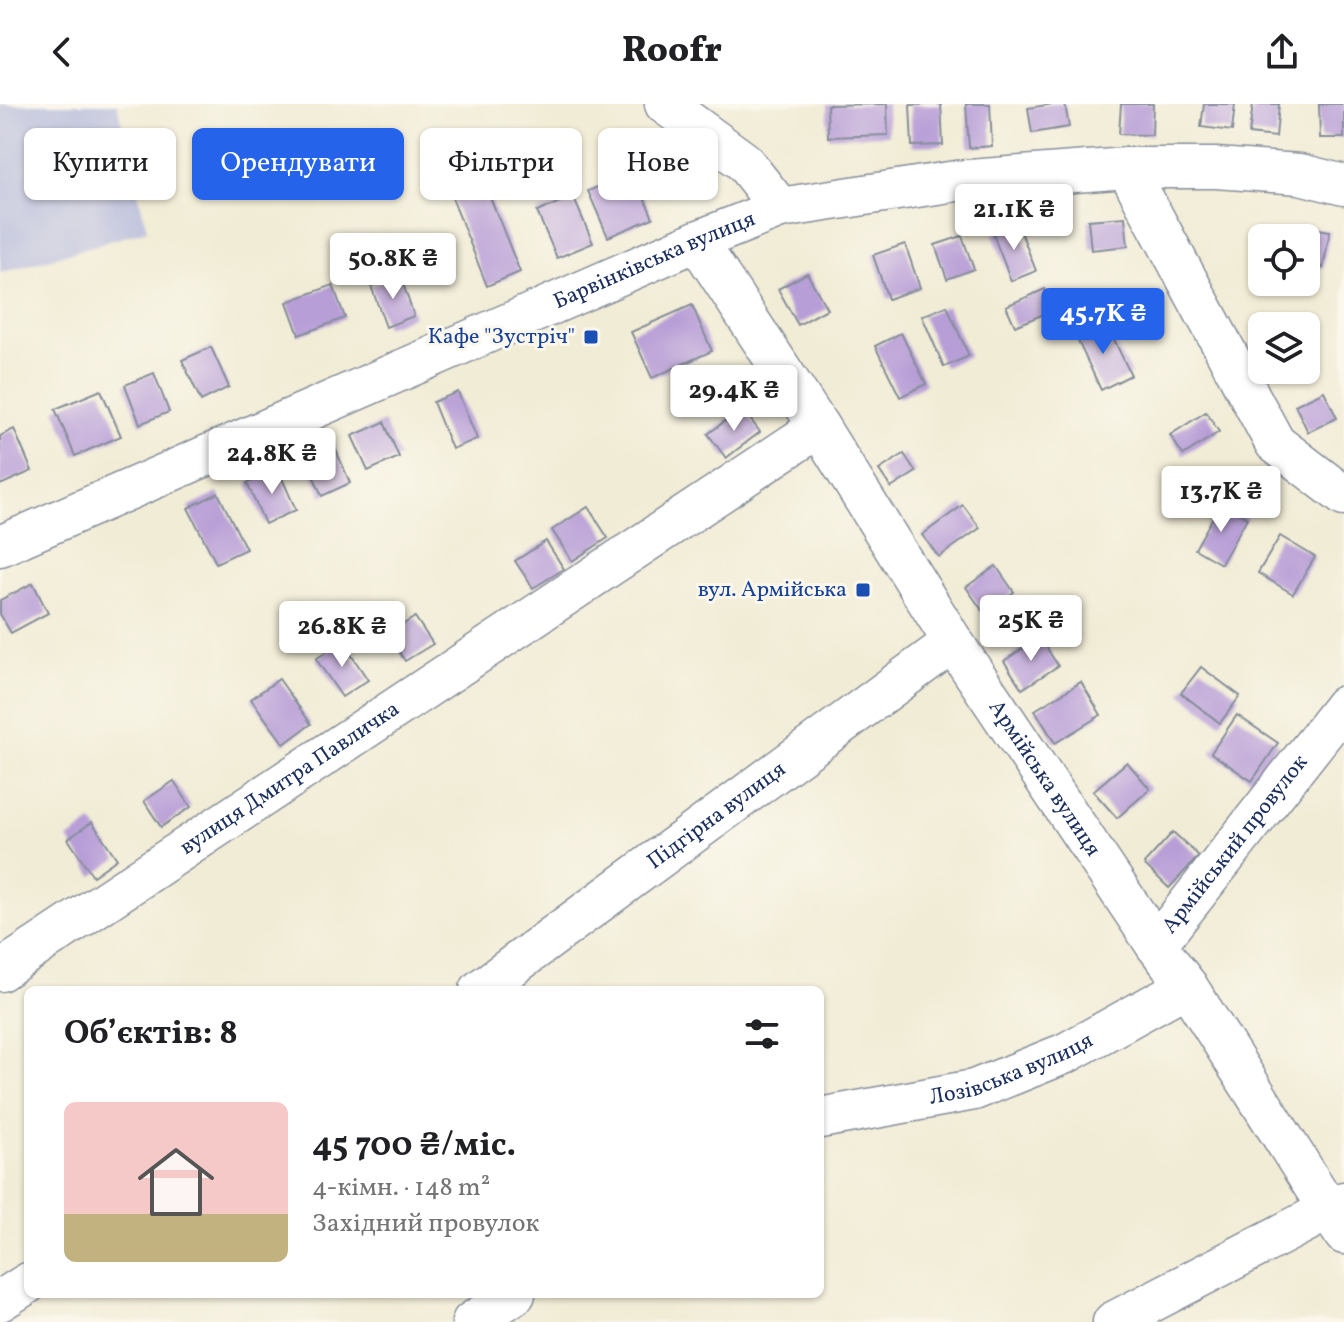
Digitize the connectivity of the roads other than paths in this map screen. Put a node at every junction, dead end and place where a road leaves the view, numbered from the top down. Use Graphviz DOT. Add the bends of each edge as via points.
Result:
graph roads {
  1 [pos="665,104"];
  2 [pos="1127,168"];
  3 [pos="1344,185"];
  4 [pos="780,208"];
  5 [pos="697,241"];
  6 [pos="819,427"];
  7 [pos="1344,496"];
  8 [pos="0,546"];
  9 [pos="953,642"];
  10 [pos="1344,706"];
  11 [pos="1156,945"];
  12 [pos="0,971"];
  13 [pos="485,986"];
  14 [pos="1187,986"];
  15 [pos="824,1117"];
  16 [pos="1339,1215"];
  17 [pos="24,1286"];
  18 [pos="509,1298"];
  19 [pos="0,1301"];
  20 [pos="0,1315"];
  21 [pos="4,1322"];
  22 [pos="472,1322"];
  23 [pos="1113,1322"];
  1 -- 4 [label="street" via="743,161"];
  2 -- 3 [label="street, Барвінківська вулиця" via="1300,174"];
  2 -- 4 [label="street, Барвінківська вулиця" via="956,181"];
  2 -- 7 [label="street" via="1275,443"];
  4 -- 5 [label="street, Барвінківська вулиця"];
  5 -- 6 [label="street, Армійська вулиця"];
  5 -- 8 [label="street, Барвінківська вулиця"];
  6 -- 9 [label="street, Армійська вулиця"];
  6 -- 12 [label="street, вулиця Дмитра Павличка"];
  9 -- 11 [label="street, Армійська вулиця"];
  9 -- 13 [label="street, Підгірна вулиця"];
  10 -- 11 [label="street, Армійський провулок"];
  11 -- 14 [label="street, Армійська вулиця"];
  14 -- 15 [label="street, Лозівська вулиця" via="1066,1053 974,1090"];
  14 -- 16 [label="street, Армійська вулиця"];
  16 -- 23 [label="street"];
  17 -- 19 [label="street"];
  18 -- 22 [label="street"];
  20 -- 21 [label="street"];
}
